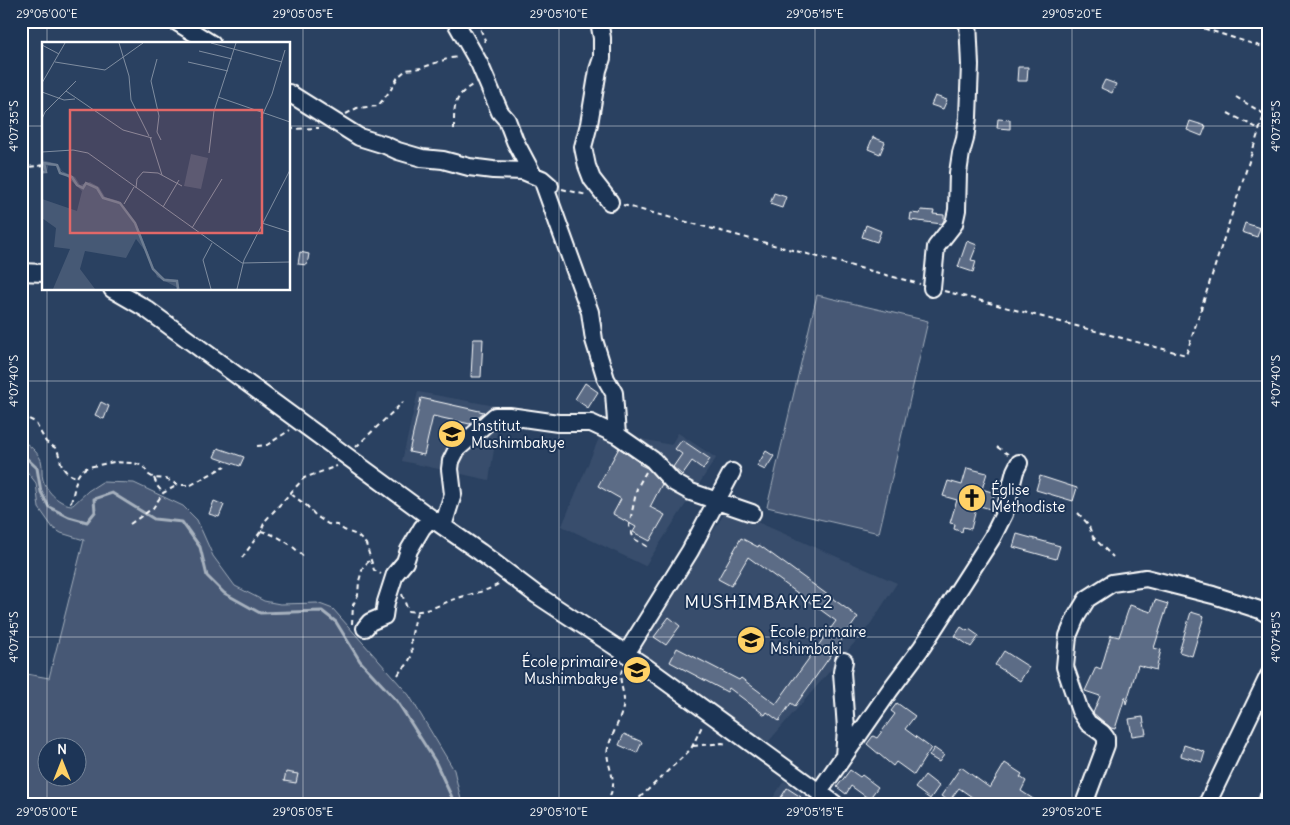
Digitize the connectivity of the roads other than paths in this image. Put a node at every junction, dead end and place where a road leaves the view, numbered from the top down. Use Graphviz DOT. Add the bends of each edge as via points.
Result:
graph roads {
  1 [pos="174,21"];
  2 [pos="455,21"];
  3 [pos="599,21"];
  4 [pos="968,21"];
  5 [pos="209,42"];
  6 [pos="290,94"];
  7 [pos="542,180"];
  8 [pos="610,202"];
  9 [pos="21,272"];
  10 [pos="42,273"];
  11 [pos="932,288"];
  12 [pos="114,290"];
  13 [pos="617,434"];
  14 [pos="1019,463"];
  15 [pos="732,472"];
  16 [pos="717,500"];
  17 [pos="752,513"];
  18 [pos="437,522"];
  19 [pos="1269,615"];
  20 [pos="359,628"];
  21 [pos="627,655"];
  22 [pos="844,661"];
  23 [pos="1269,675"];
  24 [pos="843,758"];
  25 [pos="819,792"];
  26 [pos="1269,796"];
  27 [pos="835,804"];
  28 [pos="1084,804"];
  29 [pos="1207,804"];
  30 [pos="1267,804"];
  1 -- 5 [label="street"];
  2 -- 7 [label="street" via="479,63 515,141"];
  3 -- 8 [label="street" via="602,58 583,147 592,179"];
  4 -- 11 [label="street" via="969,100 966,139 958,173 957,210 954,224 936,247"];
  6 -- 7 [label="street" via="360,137 422,158 493,170 523,171"];
  7 -- 13 [label="street" via="590,312 594,340 614,393"];
  9 -- 10 [label="street"];
  12 -- 18 [label="street" via="151,312"];
  13 -- 16 [label="street" via="653,460 673,482"];
  13 -- 18 [label="street" via="591,423 495,416 457,449 450,469 453,494"];
  14 -- 24 [label="street" via="1004,514 992,538 922,648"];
  15 -- 16 [label="street"];
  16 -- 17 [label="street"];
  16 -- 21 [label="street"];
  18 -- 20 [label="street" via="422,528 405,562 395,574 384,616"];
  18 -- 21 [label="street" via="544,600"];
  19 -- 28 [label="street" via="1213,595 1146,578 1112,583 1087,599 1068,636 1065,667 1080,711 1088,723 1106,738 1106,745"];
  21 -- 25 [label="street"];
  22 -- 24 [label="street" via="846,729"];
  23 -- 29 [label="street"];
  24 -- 25 [label="street"];
  25 -- 27 [label="street"];
  26 -- 30 [label="street"];
}
